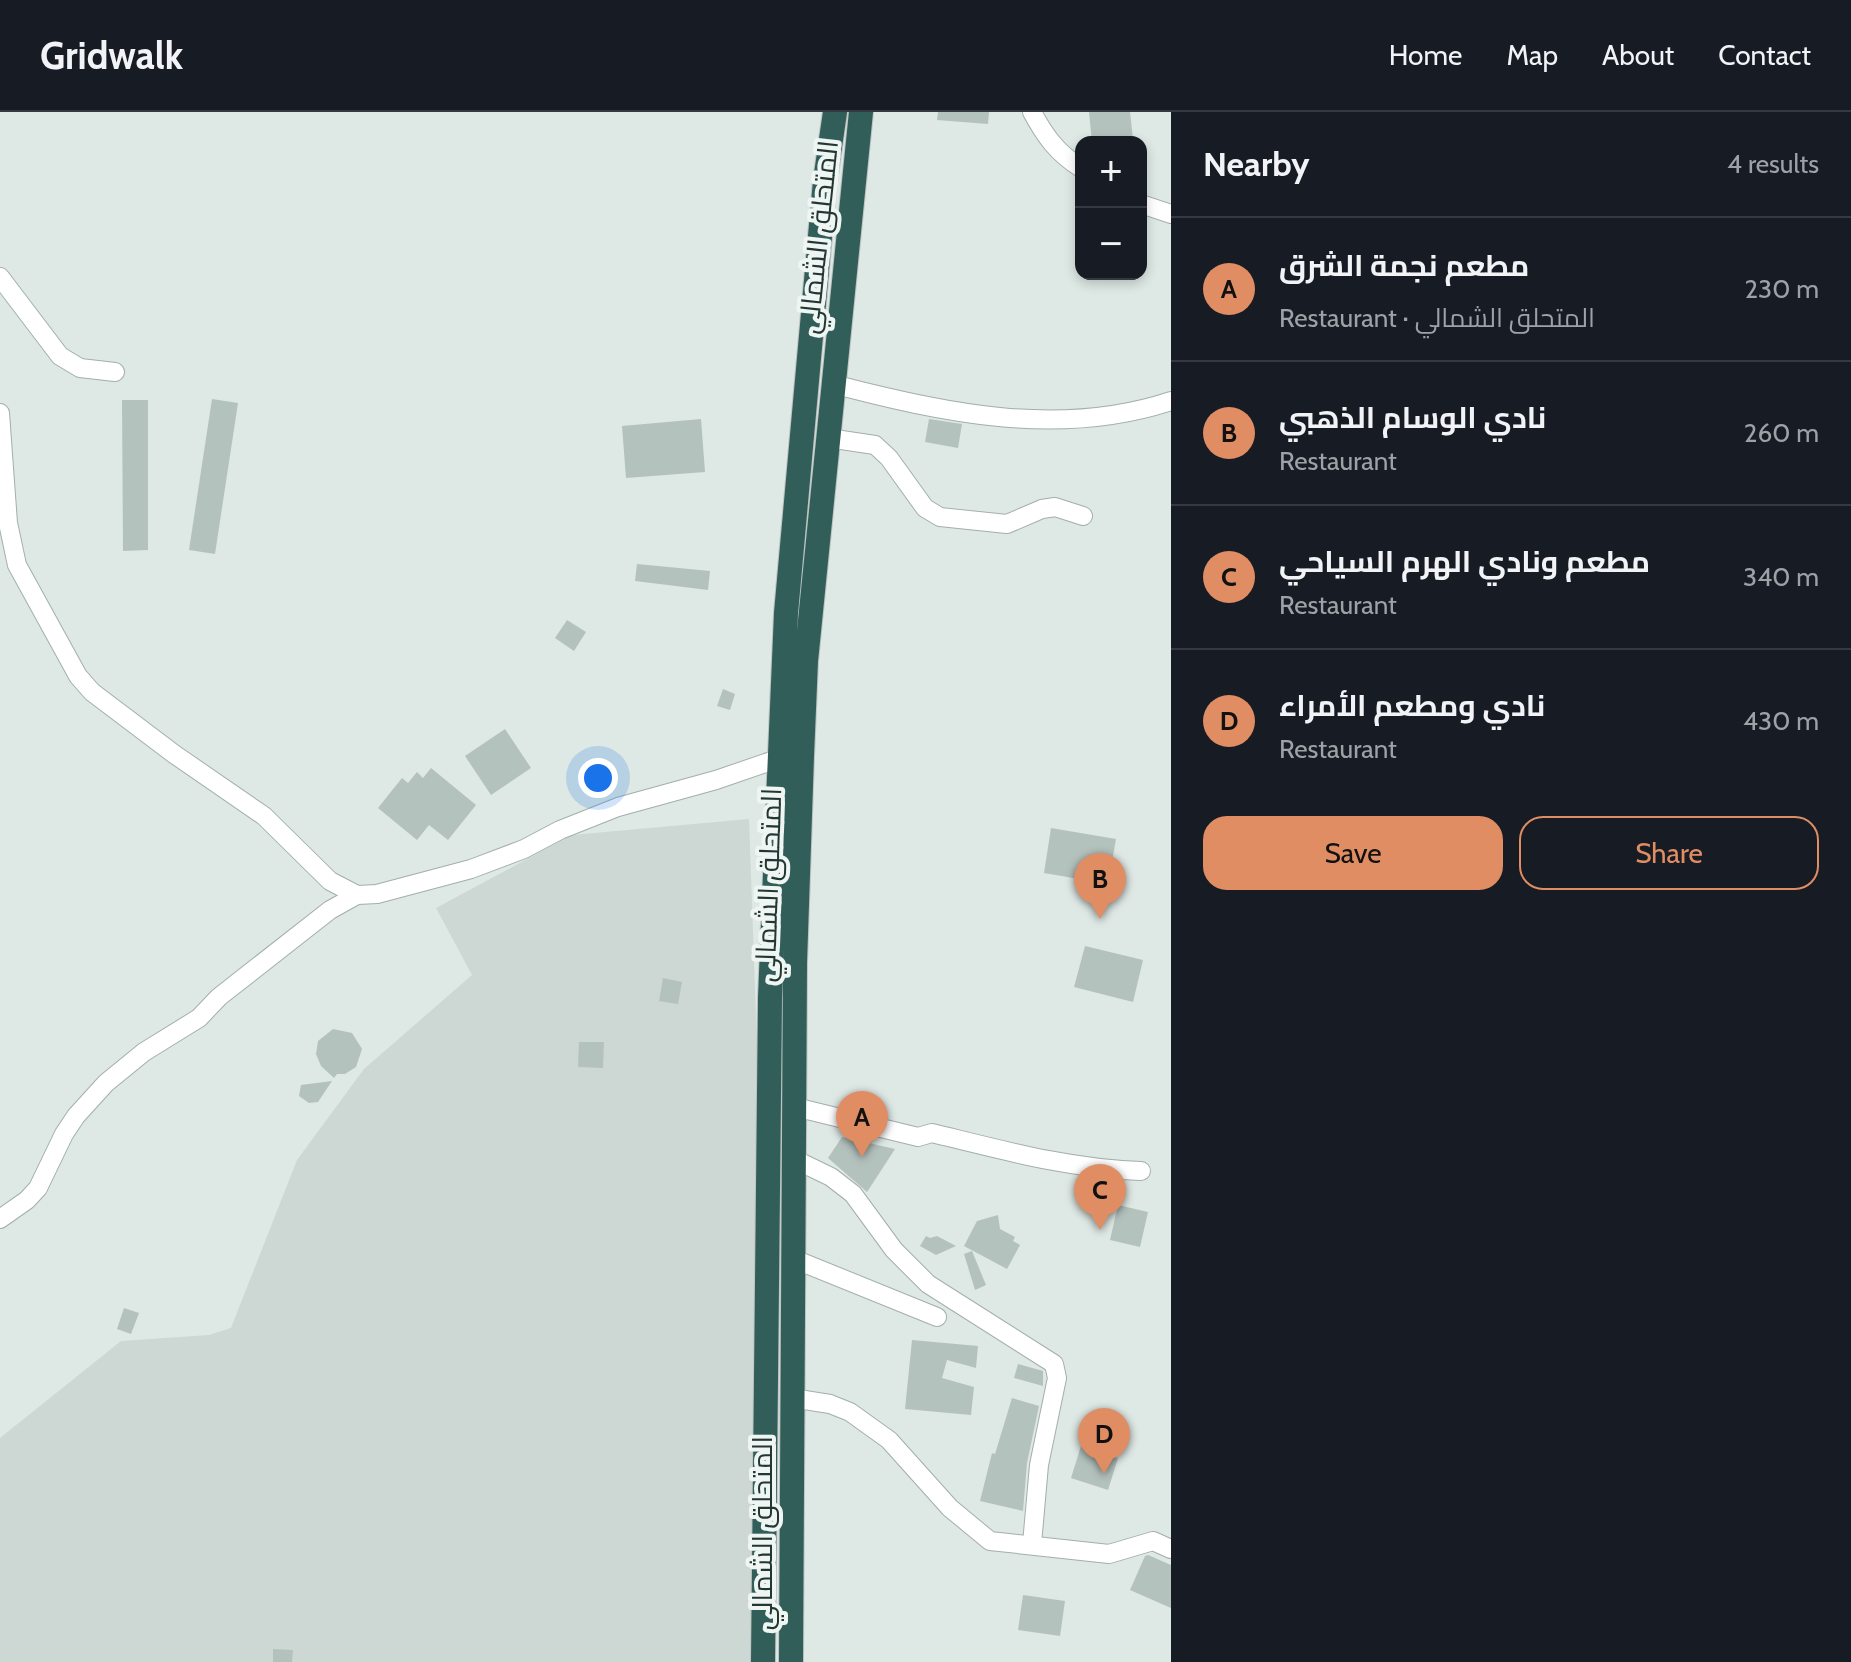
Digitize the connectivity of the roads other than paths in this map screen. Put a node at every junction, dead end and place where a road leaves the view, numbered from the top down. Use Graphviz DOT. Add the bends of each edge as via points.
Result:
graph roads {
  1 [pos="835,112"];
  2 [pos="861,112"];
  3 [pos="1032,112"];
  4 [pos="1075,164"];
  5 [pos="1147,206"];
  6 [pos="1171,214"];
  7 [pos="0,277"];
  8 [pos="115,372"];
  9 [pos="833,384"];
  10 [pos="1171,401"];
  11 [pos="0,413"];
  12 [pos="828,438"];
  13 [pos="1083,516"];
  14 [pos="780,758"];
  15 [pos="357,895"];
  16 [pos="795,1107"];
  17 [pos="794,1159"];
  18 [pos="1141,1171"];
  19 [pos="0,1219"];
  20 [pos="794,1259"];
  21 [pos="937,1317"];
  22 [pos="792,1398"];
  23 [pos="1032,1544"];
  24 [pos="1171,1549"];
  25 [pos="763,1662"];
  26 [pos="791,1662"];
  1 -- 14 [label="highway, المتحلق الشمالي" via="786,613"];
  2 -- 9 [label="highway, المتحلق الشمالي"];
  3 -- 4 [label="street" via="1054,148"];
  5 -- 6 [label="street"];
  7 -- 8 [label="street" via="60,356 80,368"];
  9 -- 10 [label="street" via="946,411 1032,420 1092,419"];
  9 -- 12 [label="highway, المتحلق الشمالي"];
  11 -- 15 [label="street" via="8,523 17,565 78,676 174,754 264,816 323,875"];
  12 -- 13 [label="street" via="875,445 925,508 940,517 1007,524 1055,507"];
  12 -- 16 [label="highway, المتحلق الشمالي" via="804,709"];
  14 -- 15 [label="street" via="618,807 471,869"];
  14 -- 25 [label="highway, المتحلق الشمالي" via="770,998"];
  15 -- 19 [label="street" via="330,910 199,1018 106,1083 76,1116 38,1188"];
  16 -- 17 [label="highway, المتحلق الشمالي"];
  16 -- 18 [label="street" via="918,1137 932,1133 1037,1159"];
  17 -- 20 [label="highway, المتحلق الشمالي"];
  17 -- 23 [label="street" via="853,1194 894,1250 928,1284 1054,1364 1057,1378 1039,1465"];
  20 -- 21 [label="street"];
  20 -- 22 [label="highway, المتحلق الشمالي"];
  22 -- 23 [label="street" via="850,1412 889,1440 950,1508 990,1541"];
  22 -- 26 [label="highway, المتحلق الشمالي"];
  23 -- 24 [label="street" via="1109,1554 1153,1541"];
}
